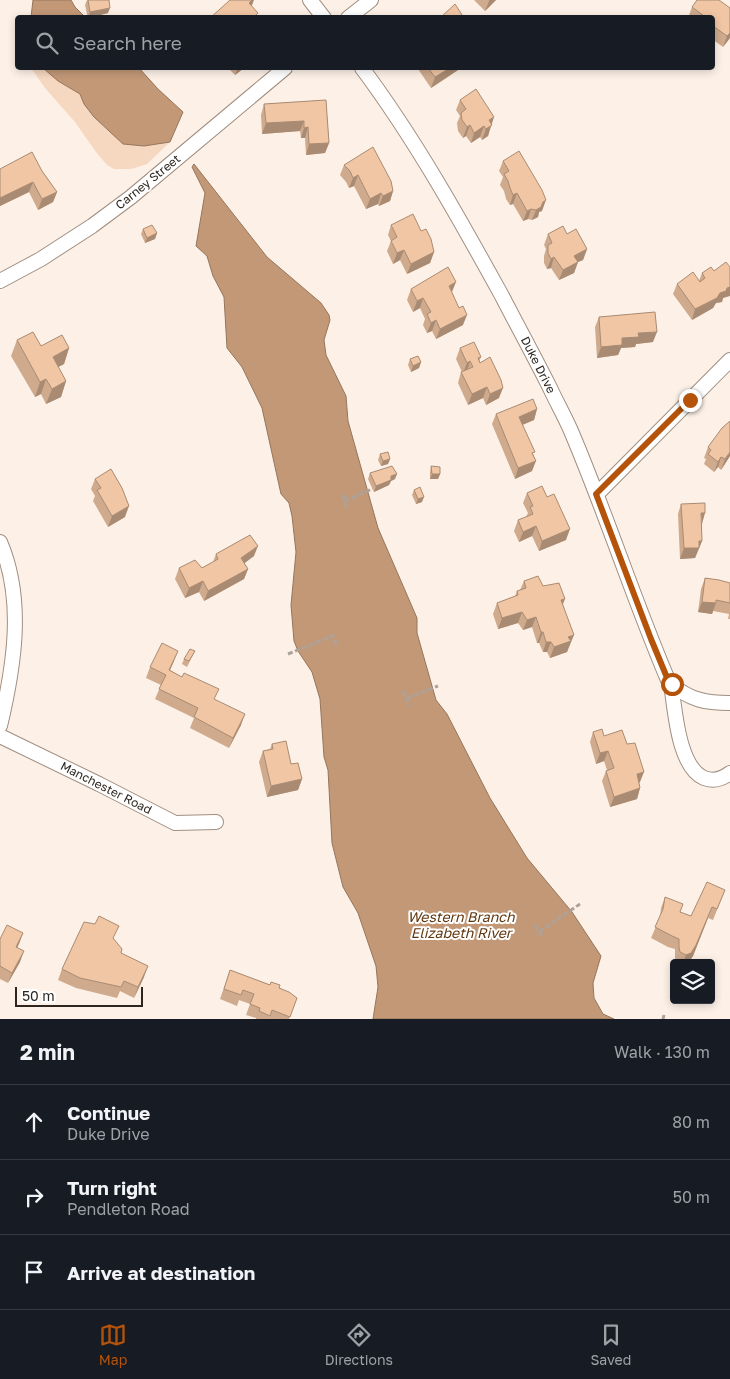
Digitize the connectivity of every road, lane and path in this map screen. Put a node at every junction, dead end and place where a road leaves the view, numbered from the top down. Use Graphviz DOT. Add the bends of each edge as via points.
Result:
graph roads {
  1 [pos="310,0"];
  2 [pos="371,0"];
  3 [pos="322,15"];
  4 [pos="352,15"];
  5 [pos="283,70"];
  6 [pos="364,70"];
  7 [pos="0,281"];
  8 [pos="730,360"];
  9 [pos="374,488"];
  10 [pos="596,494"];
  11 [pos="343,495"];
  12 [pos="345,501"];
  13 [pos="347,507"];
  14 [pos="0,542"];
  15 [pos="337,646"];
  16 [pos="288,654"];
  17 [pos="672,684"];
  18 [pos="438,686"];
  19 [pos="404,691"];
  20 [pos="406,698"];
  21 [pos="730,703"];
  22 [pos="410,706"];
  23 [pos="0,726"];
  24 [pos="0,736"];
  25 [pos="730,773"];
  26 [pos="216,822"];
  27 [pos="580,904"];
  28 [pos="535,925"];
  29 [pos="539,932"];
  30 [pos="543,938"];
  1 -- 3 [label="street"];
  2 -- 4 [label="street"];
  5 -- 7 [label="street, Carney Street" via="131,197 92,226"];
  6 -- 10 [label="street, Duke Drive" via="414,145 478,252 570,429"];
  8 -- 10 [label="street"];
  9 -- 12 [label="path"];
  10 -- 17 [label="street, Duke Drive" via="651,639"];
  11 -- 12 [label="path"];
  12 -- 13 [label="path"];
  14 -- 23 [label="street" via="11,579 14,607 12,658"];
  15 -- 16 [label="path" via="333,636"];
  17 -- 21 [label="street, Duke Drive" via="693,699"];
  17 -- 25 [label="street, Duke Drive" via="680,740 686,757 702,777 711,780"];
  18 -- 20 [label="path"];
  19 -- 20 [label="path"];
  20 -- 22 [label="path"];
  24 -- 26 [label="street, Manchester Road" via="175,823"];
  27 -- 29 [label="path"];
  28 -- 29 [label="path"];
  29 -- 30 [label="path"];
}
